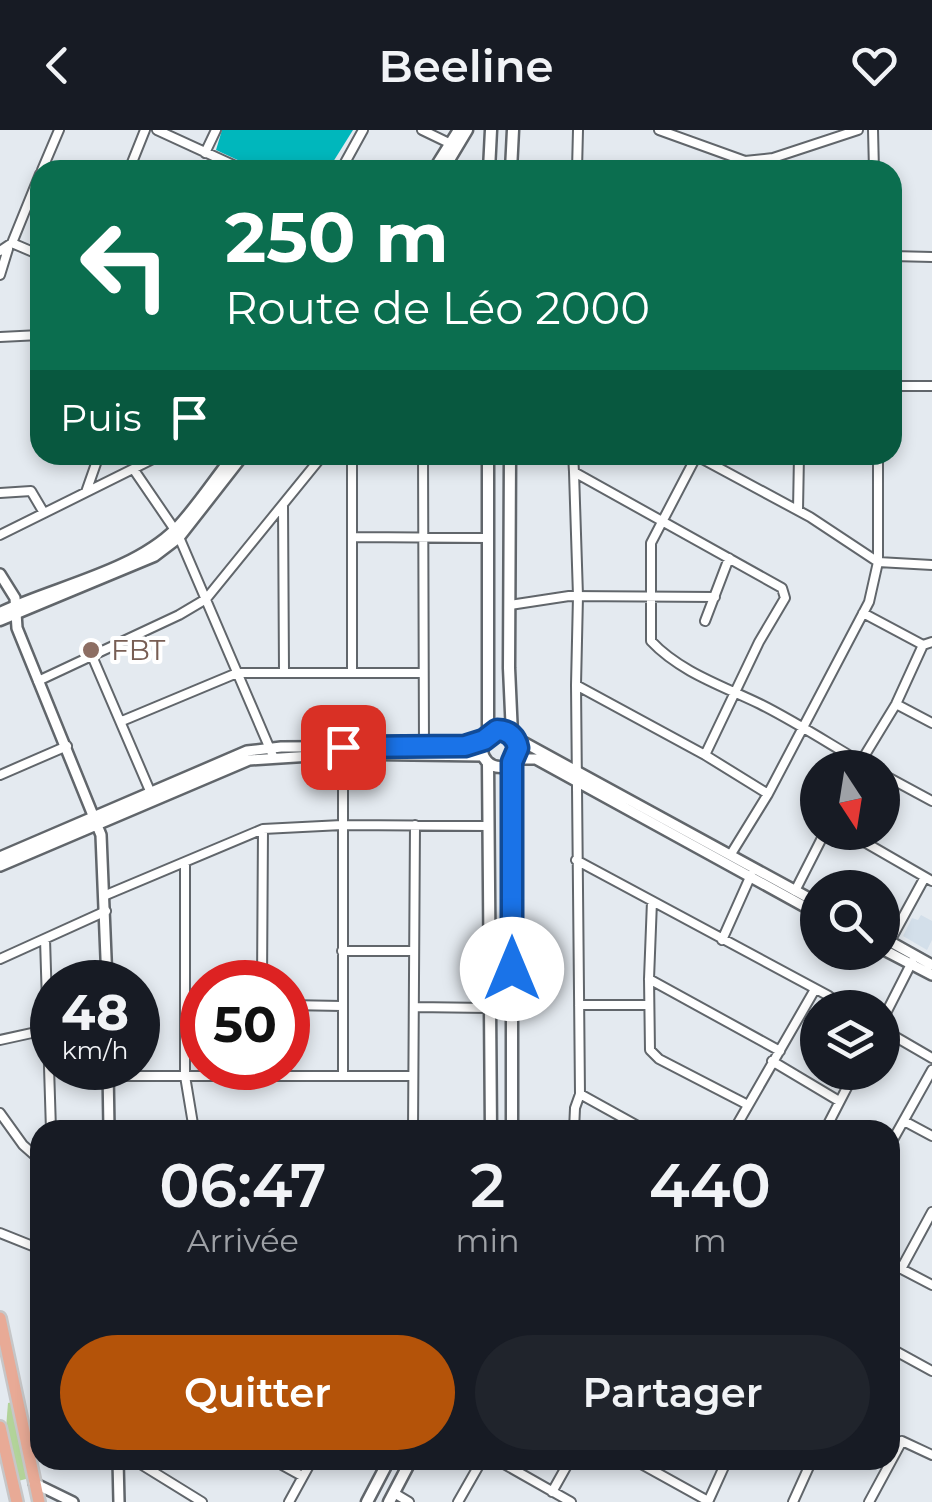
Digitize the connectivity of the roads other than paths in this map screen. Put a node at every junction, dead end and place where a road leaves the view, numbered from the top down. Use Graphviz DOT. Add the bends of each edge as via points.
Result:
graph roads {
  1 [pos="59,130"];
  2 [pos="145,130"];
  3 [pos="157,130"];
  4 [pos="216,130"];
  5 [pos="364,130"];
  6 [pos="422,130"];
  7 [pos="459,130"];
  8 [pos="468,130"];
  9 [pos="490,130"];
  10 [pos="513,130"];
  11 [pos="578,130"];
  12 [pos="658,130"];
  13 [pos="858,130"];
  14 [pos="872,130"];
  15 [pos="452,144"];
  16 [pos="206,152"];
  17 [pos="731,158"];
  18 [pos="46,160"];
  19 [pos="133,160"];
  20 [pos="223,160"];
  21 [pos="346,160"];
  22 [pos="441,160"];
  23 [pos="449,160"];
  24 [pos="489,160"];
  25 [pos="512,160"];
  26 [pos="578,160"];
  27 [pos="740,160"];
  28 [pos="754,160"];
  29 [pos="874,160"];
  30 [pos="30,197"];
  31 [pos="7,248"];
  32 [pos="902,256"];
  33 [pos="932,258"];
  34 [pos="0,276"];
  35 [pos="30,336"];
  36 [pos="0,337"];
  37 [pos="902,386"];
  38 [pos="932,386"];
  39 [pos="95,465"];
  40 [pos="143,465"];
  41 [pos="227,465"];
  42 [pos="234,465"];
  43 [pos="315,465"];
  44 [pos="352,465"];
  45 [pos="423,465"];
  46 [pos="488,465"];
  47 [pos="510,465"];
  48 [pos="574,465"];
  49 [pos="691,465"];
  50 [pos="714,465"];
  51 [pos="799,465"];
  52 [pos="878,465"];
  53 [pos="134,470"];
  54 [pos="574,472"];
  55 [pos="86,492"];
  56 [pos="0,493"];
  57 [pos="283,506"];
  58 [pos="798,511"];
  59 [pos="44,513"];
  60 [pos="662,519"];
  61 [pos="177,533"];
  62 [pos="0,535"];
  63 [pos="424,536"];
  64 [pos="354,537"];
  65 [pos="488,538"];
  66 [pos="729,558"];
  67 [pos="878,562"];
  68 [pos="932,565"];
  69 [pos="0,574"];
  70 [pos="578,596"];
  71 [pos="650,597"];
  72 [pos="715,597"];
  73 [pos="206,599"];
  74 [pos="510,606"];
  75 [pos="15,609"];
  76 [pos="864,613"];
  77 [pos="0,616"];
  78 [pos="704,621"];
  79 [pos="930,643"];
  80 [pos="92,656"];
  81 [pos="284,672"];
  82 [pos="352,672"];
  83 [pos="422,673"];
  84 [pos="237,674"];
  85 [pos="38,681"];
  86 [pos="576,685"];
  87 [pos="736,693"];
  88 [pos="896,704"];
  89 [pos="122,722"];
  90 [pos="932,723"];
  91 [pos="802,729"];
  92 [pos="513,736"];
  93 [pos="486,738"];
  94 [pos="67,746"];
  95 [pos="424,746"];
  96 [pos="343,750"];
  97 [pos="836,750"];
  98 [pos="867,750"];
  99 [pos="271,752"];
  100 [pos="706,755"];
  101 [pos="486,759"];
  102 [pos="513,760"];
  103 [pos="0,775"];
  104 [pos="576,776"];
  105 [pos="900,783"];
  106 [pos="150,791"];
  107 [pos="768,794"];
  108 [pos="932,800"];
  109 [pos="96,819"];
  110 [pos="342,825"];
  111 [pos="415,825"];
  112 [pos="489,826"];
  113 [pos="262,828"];
  114 [pos="816,850"];
  115 [pos="877,850"];
  116 [pos="731,854"];
  117 [pos="0,857"];
  118 [pos="576,860"];
  119 [pos="186,862"];
  120 [pos="0,866"];
  121 [pos="750,876"];
  122 [pos="928,879"];
  123 [pos="795,891"];
  124 [pos="800,894"];
  125 [pos="106,895"];
  126 [pos="652,900"];
  127 [pos="800,904"];
  128 [pos="106,911"];
  129 [pos="900,920"];
  130 [pos="45,939"];
  131 [pos="722,940"];
  132 [pos="342,951"];
  133 [pos="414,951"];
  134 [pos="900,951"];
  135 [pos="0,959"];
  136 [pos="46,960"];
  137 [pos="107,960"];
  138 [pos="186,960"];
  139 [pos="262,960"];
  140 [pos="914,960"];
  141 [pos="932,966"];
  142 [pos="932,974"];
  143 [pos="649,979"];
  144 [pos="814,990"];
  145 [pos="898,990"];
  146 [pos="310,1005"];
  147 [pos="579,1005"];
  148 [pos="648,1005"];
  149 [pos="342,1006"];
  150 [pos="414,1007"];
  151 [pos="489,1008"];
  152 [pos="800,1015"];
  153 [pos="30,1033"];
  154 [pos="900,1039"];
  155 [pos="0,1040"];
  156 [pos="780,1051"];
  157 [pos="932,1058"];
  158 [pos="772,1061"];
  159 [pos="932,1070"];
  160 [pos="310,1076"];
  161 [pos="343,1076"];
  162 [pos="413,1076"];
  163 [pos="51,1090"];
  164 [pos="108,1090"];
  165 [pos="187,1090"];
  166 [pos="844,1090"];
  167 [pos="580,1094"];
  168 [pos="839,1100"];
  169 [pos="748,1105"];
  170 [pos="0,1112"];
  171 [pos="51,1120"];
  172 [pos="109,1120"];
  173 [pos="192,1120"];
  174 [pos="413,1120"];
  175 [pos="491,1120"];
  176 [pos="512,1120"];
  177 [pos="574,1120"];
  178 [pos="628,1120"];
  179 [pos="740,1120"];
  180 [pos="830,1120"];
  181 [pos="904,1121"];
  182 [pos="900,1128"];
  183 [pos="932,1136"];
  184 [pos="30,1151"];
  185 [pos="932,1212"];
  186 [pos="0,1234"];
  187 [pos="30,1245"];
  188 [pos="901,1269"];
  189 [pos="932,1285"];
  190 [pos="0,1318"];
  191 [pos="900,1353"];
  192 [pos="932,1371"];
  193 [pos="0,1428"];
  194 [pos="900,1446"];
  195 [pos="932,1455"];
  196 [pos="30,1464"];
  197 [pos="31,1470"];
  198 [pos="118,1470"];
  199 [pos="152,1470"];
  200 [pos="291,1470"];
  201 [pos="306,1470"];
  202 [pos="384,1470"];
  203 [pos="406,1470"];
  204 [pos="476,1470"];
  205 [pos="514,1470"];
  206 [pos="564,1470"];
  207 [pos="652,1470"];
  208 [pos="722,1470"];
  209 [pos="807,1470"];
  210 [pos="886,1470"];
  211 [pos="302,1476"];
  212 [pos="34,1483"];
  213 [pos="552,1492"];
  214 [pos="16,1497"];
  215 [pos="391,1497"];
  216 [pos="39,1502"];
  217 [pos="73,1502"];
  218 [pos="119,1502"];
  219 [pos="202,1502"];
  220 [pos="289,1502"];
  221 [pos="367,1502"];
  222 [pos="409,1502"];
  223 [pos="458,1502"];
  224 [pos="571,1502"];
  225 [pos="708,1502"];
  226 [pos="793,1502"];
  227 [pos="869,1502"];
  1 -- 18 [label="street"];
  2 -- 19 [label="street"];
  3 -- 16 [label="street"];
  4 -- 16 [label="street"];
  5 -- 21 [label="street"];
  6 -- 15 [label="street"];
  7 -- 15 [label="main road"];
  8 -- 23 [label="main road"];
  9 -- 24 [label="main road"];
  10 -- 25 [label="main road"];
  11 -- 26 [label="street"];
  12 -- 17 [label="street"];
  13 -- 28 [label="street"];
  14 -- 29 [label="street"];
  15 -- 22 [label="main road"];
  16 -- 20 [label="street"];
  17 -- 27 [label="street"];
  30 -- 31 [label="street"];
  31 -- 34 [label="street"];
  32 -- 33 [label="street"];
  35 -- 36 [label="street"];
  37 -- 38 [label="street"];
  39 -- 55 [label="street"];
  40 -- 53 [label="street"];
  41 -- 61 [label="main road"];
  42 -- 61 [label="main road"];
  43 -- 57 [label="street"];
  44 -- 64 [label="street"];
  45 -- 63 [label="street"];
  46 -- 65 [label="main road"];
  47 -- 74 [label="main road"];
  48 -- 54 [label="street"];
  49 -- 60 [label="street"];
  50 -- 58 [label="street"];
  51 -- 58 [label="street"];
  52 -- 67 [label="street"];
  53 -- 55 [label="street"];
  53 -- 61 [label="street"];
  54 -- 60 [label="street"];
  54 -- 70 [label="street"];
  55 -- 59 [label="street"];
  56 -- 59 [label="street" via="30,491"];
  57 -- 73 [label="street"];
  57 -- 81 [label="street"];
  58 -- 67 [label="street"];
  59 -- 62 [label="street"];
  60 -- 66 [label="street"];
  60 -- 71 [label="street" via="651,543"];
  61 -- 73 [label="street"];
  61 -- 75 [label="main road"];
  63 -- 64 [label="street"];
  63 -- 65 [label="street"];
  63 -- 83 [label="street"];
  64 -- 82 [label="street"];
  65 -- 93 [label="main road"];
  66 -- 72 [label="street"];
  66 -- 87 [label="street" via="782,588 785,598"];
  67 -- 68 [label="street"];
  67 -- 76 [label="street"];
  69 -- 75 [label="street"];
  70 -- 71 [label="street"];
  70 -- 74 [label="street"];
  70 -- 86 [label="street"];
  71 -- 72 [label="street"];
  71 -- 87 [label="street" via="651,641"];
  72 -- 78 [label="street"];
  73 -- 80 [label="street"];
  73 -- 84 [label="street"];
  74 -- 92 [label="main road"];
  75 -- 77 [label="main road"];
  75 -- 85 [label="street"];
  76 -- 79 [label="street"];
  76 -- 91 [label="street"];
  79 -- 88 [label="street"];
  80 -- 85 [label="street"];
  80 -- 89 [label="street"];
  81 -- 82 [label="street"];
  81 -- 84 [label="street"];
  82 -- 83 [label="street"];
  83 -- 95 [label="street"];
  84 -- 89 [label="street"];
  84 -- 99 [label="street"];
  85 -- 94 [label="street"];
  86 -- 100 [label="street"];
  86 -- 104 [label="street"];
  87 -- 91 [label="street"];
  87 -- 100 [label="street"];
  88 -- 90 [label="street"];
  88 -- 98 [label="street"];
  89 -- 106 [label="street"];
  91 -- 97 [label="street"];
  91 -- 107 [label="street"];
  92 -- 93 [label="main road" via="502,730"];
  92 -- 102 [label="main road"];
  92 -- 104 [label="street"];
  93 -- 95 [label="street" via="465,746"];
  93 -- 101 [label="main road"];
  94 -- 103 [label="street"];
  94 -- 109 [label="street"];
  95 -- 96 [label="street"];
  96 -- 99 [label="street"];
  96 -- 101 [label="street"];
  96 -- 110 [label="street"];
  99 -- 106 [label="street" via="234,756"];
  99 -- 109 [label="street"];
  100 -- 107 [label="street"];
  101 -- 102 [label="main road" via="500,767"];
  101 -- 112 [label="main road"];
  102 -- 104 [label="street" via="536,759"];
  102 -- 176 [label="main road"];
  104 -- 116 [label="street"];
  104 -- 118 [label="street"];
  104 -- 121 [label="street"];
  105 -- 108 [label="street"];
  106 -- 109 [label="street"];
  107 -- 116 [label="street"];
  109 -- 117 [label="street"];
  109 -- 120 [label="street"];
  109 -- 125 [label="street"];
  110 -- 111 [label="street"];
  110 -- 113 [label="street"];
  110 -- 132 [label="street"];
  111 -- 112 [label="street"];
  111 -- 133 [label="street"];
  112 -- 151 [label="main road"];
  113 -- 119 [label="street"];
  113 -- 139 [label="street"];
  114 -- 123 [label="street"];
  115 -- 122 [label="street"];
  116 -- 123 [label="street"];
  118 -- 126 [label="street"];
  118 -- 147 [label="street"];
  119 -- 125 [label="street"];
  119 -- 138 [label="street"];
  121 -- 127 [label="street"];
  121 -- 131 [label="street"];
  122 -- 129 [label="street"];
  123 -- 124 [label="street"];
  125 -- 128 [label="street"];
  126 -- 131 [label="street"];
  126 -- 143 [label="street"];
  128 -- 130 [label="street"];
  128 -- 137 [label="street"];
  130 -- 135 [label="street"];
  130 -- 136 [label="street"];
  131 -- 144 [label="street"];
  132 -- 133 [label="street"];
  132 -- 149 [label="street"];
  133 -- 150 [label="street"];
  134 -- 140 [label="street"];
  140 -- 141 [label="street"];
  140 -- 142 [label="street"];
  140 -- 145 [label="street"];
  143 -- 148 [label="street"];
  143 -- 156 [label="street"];
  146 -- 149 [label="street"];
  147 -- 148 [label="street"];
  147 -- 167 [label="street"];
  148 -- 169 [label="street" via="649,1046 656,1057"];
  149 -- 161 [label="street"];
  150 -- 151 [label="street"];
  150 -- 162 [label="street"];
  151 -- 175 [label="main road"];
  152 -- 156 [label="street"];
  153 -- 155 [label="street"];
  154 -- 157 [label="street"];
  156 -- 158 [label="street"];
  158 -- 168 [label="street"];
  158 -- 169 [label="street"];
  159 -- 181 [label="street"];
  160 -- 161 [label="street"];
  161 -- 162 [label="street"];
  162 -- 174 [label="street"];
  163 -- 171 [label="street"];
  164 -- 172 [label="street"];
  165 -- 173 [label="street"];
  166 -- 168 [label="street"];
  167 -- 177 [label="street"];
  167 -- 178 [label="street"];
  168 -- 180 [label="street"];
  169 -- 179 [label="street"];
  170 -- 184 [label="street"];
  181 -- 182 [label="street"];
  181 -- 183 [label="street"];
  185 -- 188 [label="street"];
  186 -- 187 [label="street"];
  188 -- 189 [label="street"];
  190 -- 196 [label="main road"];
  191 -- 192 [label="street"];
  193 -- 214 [label="main road"];
  194 -- 195 [label="street" via="903,1441"];
  197 -- 212 [label="main road"];
  198 -- 218 [label="street"];
  199 -- 219 [label="street"];
  200 -- 211 [label="street"];
  201 -- 211 [label="street"];
  202 -- 221 [label="main road"];
  203 -- 215 [label="main road"];
  204 -- 223 [label="street"];
  205 -- 213 [label="street"];
  206 -- 213 [label="street"];
  207 -- 225 [label="street"];
  208 -- 225 [label="street"];
  209 -- 226 [label="street"];
  210 -- 227 [label="street"];
  211 -- 220 [label="street"];
  212 -- 214 [label="main road" via="23,1484"];
  212 -- 216 [label="main road"];
  212 -- 217 [label="street"];
  213 -- 224 [label="street"];
  215 -- 222 [label="street"];
}
